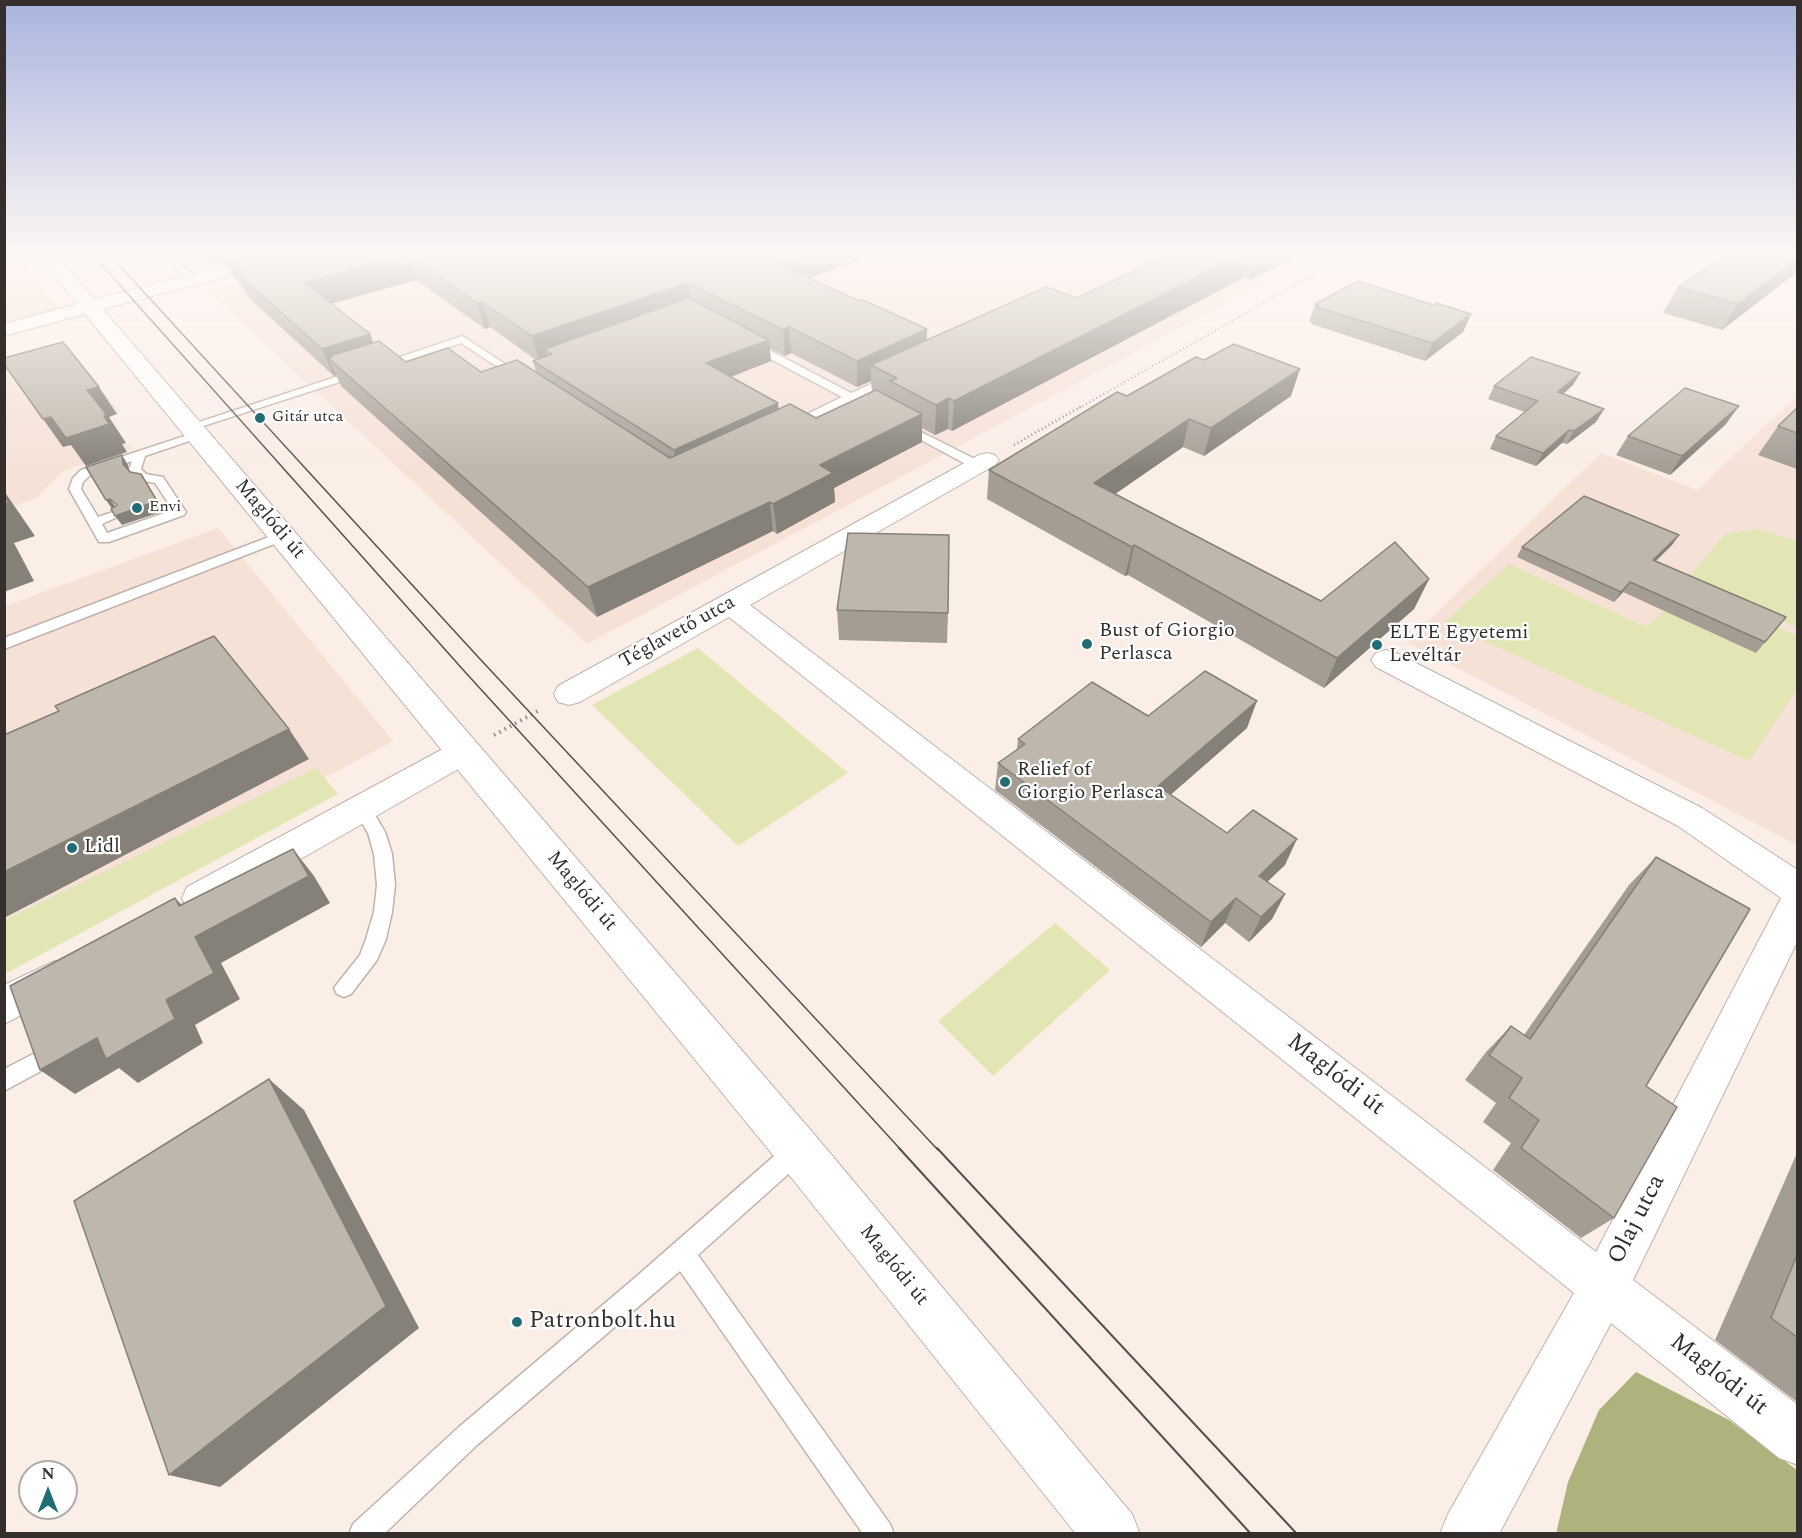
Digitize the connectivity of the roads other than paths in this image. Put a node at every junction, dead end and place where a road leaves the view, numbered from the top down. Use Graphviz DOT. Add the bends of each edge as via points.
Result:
graph roads {
  1 [pos="105,327"];
  2 [pos="735,336"];
  3 [pos="903,373"];
  4 [pos="526,377"];
  5 [pos="851,398"];
  6 [pos="870,408"];
  7 [pos="890,419"];
  8 [pos="193,431"];
  9 [pos="779,432"];
  10 [pos="140,454"];
  11 [pos="982,463"];
  12 [pos="116,515"];
  13 [pos="95,522"];
  14 [pos="282,536"];
  15 [pos="730,603"];
  16 [pos="4,644"];
  17 [pos="1386,660"];
  18 [pos="569,694"];
  19 [pos="465,751"];
  20 [pos="362,808"];
  21 [pos="1797,890"];
  22 [pos="1797,901"];
  23 [pos="171,914"];
  24 [pos="88,960"];
  25 [pos="344,988"];
  26 [pos="4,1006"];
  27 [pos="45,1058"];
  28 [pos="4,1082"];
  29 [pos="798,1150"];
  30 [pos="682,1253"];
  31 [pos="1604,1287"];
  32 [pos="1797,1439"];
  33 [pos="363,1533"];
  34 [pos="880,1533"];
  35 [pos="1112,1533"];
  36 [pos="1468,1533"];
  1 -- 8 [label="street, Maglódi út"];
  2 -- 5 [label="lane"];
  3 -- 5 [label="lane"];
  4 -- 8 [label="lane" via="462,339"];
  5 -- 6 [label="lane"];
  5 -- 9 [label="lane"];
  7 -- 11 [label="lane"];
  8 -- 10 [label="lane"];
  8 -- 14 [label="street, Maglódi út"];
  10 -- 13 [label="lane" via="85,472 77,481 75,489"];
  10 -- 13 [label="lane" via="135,469 142,477 159,480 164,499 180,512 104,539"];
  11 -- 15 [label="street, Téglavető utca"];
  12 -- 13 [label="lane"];
  14 -- 16 [label="lane"];
  14 -- 19 [label="street, Maglódi út"];
  15 -- 18 [label="street, Téglavető utca"];
  15 -- 31 [label="street, Maglódi út"];
  17 -- 21 [label="street" via="1690,817"];
  19 -- 20 [label="street"];
  19 -- 29 [label="street, Maglódi út"];
  20 -- 23 [label="street"];
  20 -- 25 [label="lane" via="381,847 386,885 376,939 367,960"];
  22 -- 31 [label="street, Olaj utca"];
  24 -- 26 [label="street"];
  27 -- 28 [label="lane"];
  29 -- 30 [label="lane"];
  29 -- 35 [label="street, Maglódi út"];
  30 -- 33 [label="lane" via="468,1436"];
  30 -- 34 [label="lane"];
  31 -- 32 [label="street, Maglódi út"];
  31 -- 36 [label="street, Olaj utca"];
}
